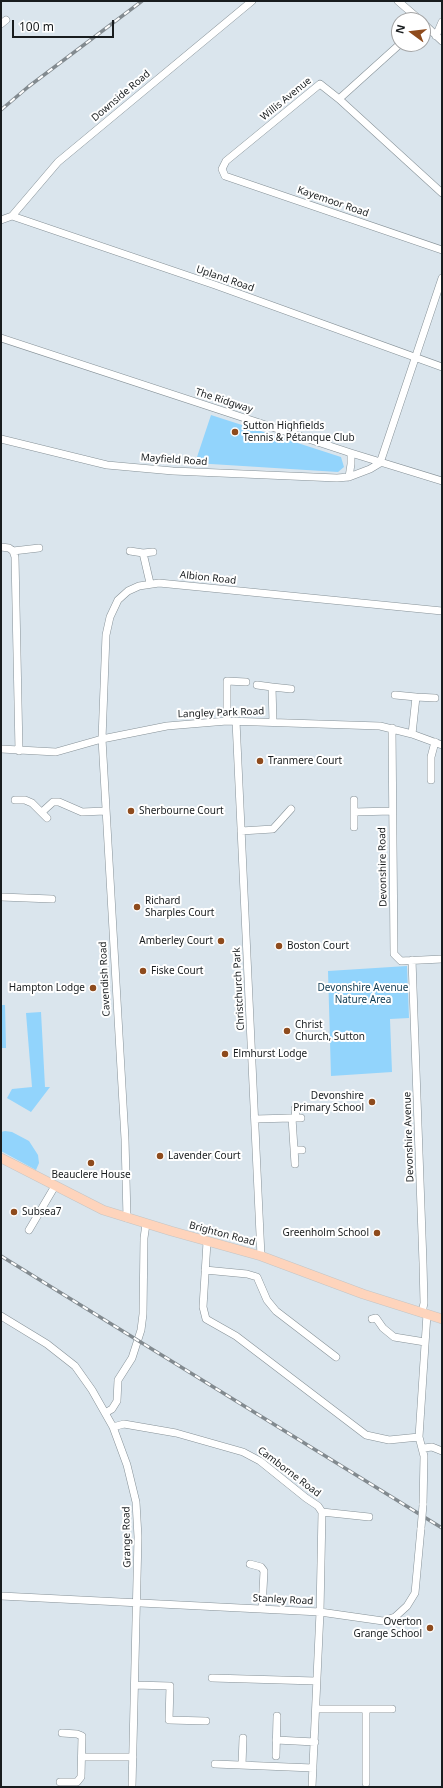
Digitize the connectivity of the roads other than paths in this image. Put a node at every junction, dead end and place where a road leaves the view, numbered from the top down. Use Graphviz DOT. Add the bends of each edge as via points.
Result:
graph roads {
  1 [pos="252,1"];
  2 [pos="398,1"];
  3 [pos="411,12"];
  4 [pos="442,22"];
  5 [pos="431,31"];
  6 [pos="436,36"];
  7 [pos="442,41"];
  8 [pos="391,52"];
  9 [pos="339,99"];
  10 [pos="222,169"];
  11 [pos="442,193"];
  12 [pos="12,216"];
  13 [pos="1,220"];
  14 [pos="442,250"];
  15 [pos="442,278"];
  16 [pos="1,338"];
  17 [pos="415,358"];
  18 [pos="442,367"];
  19 [pos="1,439"];
  20 [pos="351,453"];
  21 [pos="380,463"];
  22 [pos="349,477"];
  23 [pos="442,481"];
  24 [pos="1,548"];
  25 [pos="39,548"];
  26 [pos="13,551"];
  27 [pos="130,551"];
  28 [pos="153,552"];
  29 [pos="143,553"];
  30 [pos="150,583"];
  31 [pos="442,611"];
  32 [pos="246,682"];
  33 [pos="256,685"];
  34 [pos="272,687"];
  35 [pos="291,689"];
  36 [pos="395,695"];
  37 [pos="416,697"];
  38 [pos="435,698"];
  39 [pos="227,721"];
  40 [pos="236,721"];
  41 [pos="272,722"];
  42 [pos="392,728"];
  43 [pos="412,734"];
  44 [pos="102,739"];
  45 [pos="439,743"];
  46 [pos="1,749"];
  47 [pos="19,751"];
  48 [pos="431,780"];
  49 [pos="15,800"];
  50 [pos="354,800"];
  51 [pos="291,809"];
  52 [pos="106,811"];
  53 [pos="42,812"];
  54 [pos="354,812"];
  55 [pos="392,812"];
  56 [pos="47,818"];
  57 [pos="354,828"];
  58 [pos="241,830"];
  59 [pos="1,898"];
  60 [pos="52,899"];
  61 [pos="442,959"];
  62 [pos="412,960"];
  63 [pos="295,1109"];
  64 [pos="296,1118"];
  65 [pos="255,1119"];
  66 [pos="294,1150"];
  67 [pos="302,1150"];
  68 [pos="1,1158"];
  69 [pos="295,1164"];
  70 [pos="54,1186"];
  71 [pos="127,1218"];
  72 [pos="146,1224"];
  73 [pos="28,1230"];
  74 [pos="207,1242"];
  75 [pos="261,1256"];
  76 [pos="205,1270"];
  77 [pos="424,1314"];
  78 [pos="1,1316"];
  79 [pos="372,1319"];
  80 [pos="442,1319"];
  81 [pos="425,1342"];
  82 [pos="336,1357"];
  83 [pos="105,1413"];
  84 [pos="113,1427"];
  85 [pos="420,1437"];
  86 [pos="424,1448"];
  87 [pos="442,1451"];
  88 [pos="322,1512"];
  89 [pos="369,1517"];
  90 [pos="250,1564"];
  91 [pos="1,1596"];
  92 [pos="138,1603"];
  93 [pos="262,1609"];
  94 [pos="320,1612"];
  95 [pos="212,1678"];
  96 [pos="316,1681"];
  97 [pos="135,1685"];
  98 [pos="317,1709"];
  99 [pos="366,1709"];
  100 [pos="392,1709"];
  101 [pos="277,1716"];
  102 [pos="206,1721"];
  103 [pos="62,1733"];
  104 [pos="243,1738"];
  105 [pos="276,1740"];
  106 [pos="315,1742"];
  107 [pos="276,1756"];
  108 [pos="82,1757"];
  109 [pos="133,1757"];
  110 [pos="215,1764"];
  111 [pos="242,1765"];
  112 [pos="313,1768"];
  113 [pos="60,1782"];
  114 [pos="366,1783"];
  115 [pos="132,1787"];
  116 [pos="312,1787"];
  1 -- 12 [label="street, Downside Road" via="58,162"];
  2 -- 3 [label="street"];
  4 -- 6 [label="street"];
  5 -- 6 [label="street"];
  6 -- 7 [label="street"];
  8 -- 9 [label="street"];
  9 -- 10 [label="street, Willis Avenue" via="320,84 226,161"];
  9 -- 11 [label="street"];
  10 -- 14 [label="street, Kayemoor Road" via="226,176"];
  12 -- 13 [label="street"];
  12 -- 17 [label="street, Upland Road"];
  15 -- 17 [label="street"];
  16 -- 20 [label="street, The Ridgway"];
  17 -- 18 [label="street, Upland Road"];
  17 -- 21 [label="street"];
  19 -- 22 [label="street, Mayfield Road" via="107,465 173,471"];
  20 -- 21 [label="street, The Ridgway"];
  20 -- 22 [label="street"];
  21 -- 22 [label="street, Mayfield Road"];
  21 -- 23 [label="street, The Ridgway"];
  24 -- 26 [label="street"];
  25 -- 26 [label="street"];
  26 -- 47 [label="street"];
  27 -- 29 [label="street"];
  28 -- 29 [label="street"];
  29 -- 30 [label="street"];
  30 -- 31 [label="street, Albion Road"];
  30 -- 44 [label="street, Albion Road" via="128,591 118,600 110,617 106,635"];
  32 -- 39 [label="street" via="224,681"];
  33 -- 34 [label="street"];
  34 -- 35 [label="street"];
  34 -- 41 [label="street"];
  36 -- 37 [label="street"];
  37 -- 38 [label="street"];
  37 -- 43 [label="street"];
  39 -- 40 [label="street, Langley Park Road"];
  39 -- 44 [label="street, Langley Park Road" via="167,726"];
  40 -- 41 [label="street, Langley Park Road"];
  40 -- 58 [label="street, Christchurch Park"];
  41 -- 42 [label="street, Langley Park Road"];
  42 -- 43 [label="street, Langley Park Road"];
  42 -- 55 [label="street, Devonshire Road"];
  43 -- 45 [label="street, Langley Park Road"];
  44 -- 47 [label="street, Langley Park Road" via="56,752"];
  44 -- 52 [label="street, Cavendish Road"];
  45 -- 48 [label="street" via="431,758"];
  46 -- 47 [label="street, Langley Park Road"];
  49 -- 53 [label="street" via="32,803"];
  50 -- 54 [label="street"];
  51 -- 58 [label="street" via="273,829"];
  52 -- 53 [label="street" via="82,812 53,802"];
  52 -- 71 [label="street, Cavendish Road" via="125,1139"];
  53 -- 56 [label="street"];
  54 -- 55 [label="street"];
  54 -- 57 [label="street"];
  55 -- 62 [label="street, Devonshire Road" via="394,954 401,961"];
  58 -- 65 [label="street, Christchurch Park"];
  59 -- 60 [label="street"];
  61 -- 62 [label="street, Devonshire Road"];
  62 -- 77 [label="street, Devonshire Avenue"];
  63 -- 64 [label="street"];
  64 -- 65 [label="street"];
  64 -- 66 [label="street"];
  65 -- 75 [label="street, Christchurch Park"];
  66 -- 67 [label="street"];
  66 -- 69 [label="street"];
  68 -- 70 [label="main road, Brighton Road"];
  70 -- 71 [label="main road, Brighton Road" via="103,1210"];
  70 -- 73 [label="street"];
  71 -- 72 [label="main road, Brighton Road"];
  72 -- 74 [label="main road, Brighton Road"];
  72 -- 83 [label="street" via="140,1336 132,1358 118,1380 117,1401 112,1409"];
  74 -- 75 [label="main road, Brighton Road"];
  74 -- 76 [label="street"];
  75 -- 77 [label="main road, Brighton Road"];
  76 -- 82 [label="street" via="257,1277 267,1300 275,1309"];
  76 -- 85 [label="street" via="206,1319 366,1435 389,1440"];
  77 -- 80 [label="main road, Brighton Road"];
  77 -- 81 [label="street, Devonshire Avenue"];
  78 -- 83 [label="street, Grange Road" via="71,1362"];
  79 -- 81 [label="street" via="376,1318 394,1337"];
  81 -- 85 [label="street, Devonshire Avenue"];
  83 -- 84 [label="street, Grange Road"];
  84 -- 88 [label="street, Camborne Road" via="124,1424 164,1431 243,1452 260,1461 318,1506"];
  84 -- 92 [label="street, Grange Road" via="127,1465 136,1502"];
  85 -- 86 [label="street, Stanley Road"];
  86 -- 87 [label="street" via="432,1447"];
  86 -- 94 [label="street, Stanley Road, bridge" via="423,1505 415,1593 407,1606 395,1617 383,1620"];
  88 -- 89 [label="street"];
  88 -- 94 [label="street, Camborne Road"];
  90 -- 93 [label="street" via="261,1567 264,1571"];
  91 -- 92 [label="street, Stanley Road"];
  92 -- 93 [label="street, Stanley Road"];
  92 -- 97 [label="street, Grange Road"];
  93 -- 94 [label="street, Stanley Road"];
  94 -- 96 [label="street, Camborne Road"];
  95 -- 96 [label="street"];
  96 -- 98 [label="street, Camborne Road"];
  97 -- 102 [label="street" via="170,1686 169,1720"];
  97 -- 109 [label="street, Grange Road"];
  98 -- 99 [label="street"];
  98 -- 106 [label="street, Camborne Road"];
  99 -- 100 [label="street"];
  99 -- 114 [label="street"];
  101 -- 105 [label="street"];
  103 -- 108 [label="street" via="82,1736"];
  104 -- 111 [label="street"];
  105 -- 106 [label="street"];
  105 -- 107 [label="street"];
  106 -- 112 [label="street, Camborne Road"];
  108 -- 109 [label="street"];
  108 -- 113 [label="street" via="80,1780"];
  109 -- 115 [label="street, Grange Road"];
  110 -- 111 [label="street"];
  111 -- 112 [label="street"];
  112 -- 116 [label="street, Camborne Road"];
}
